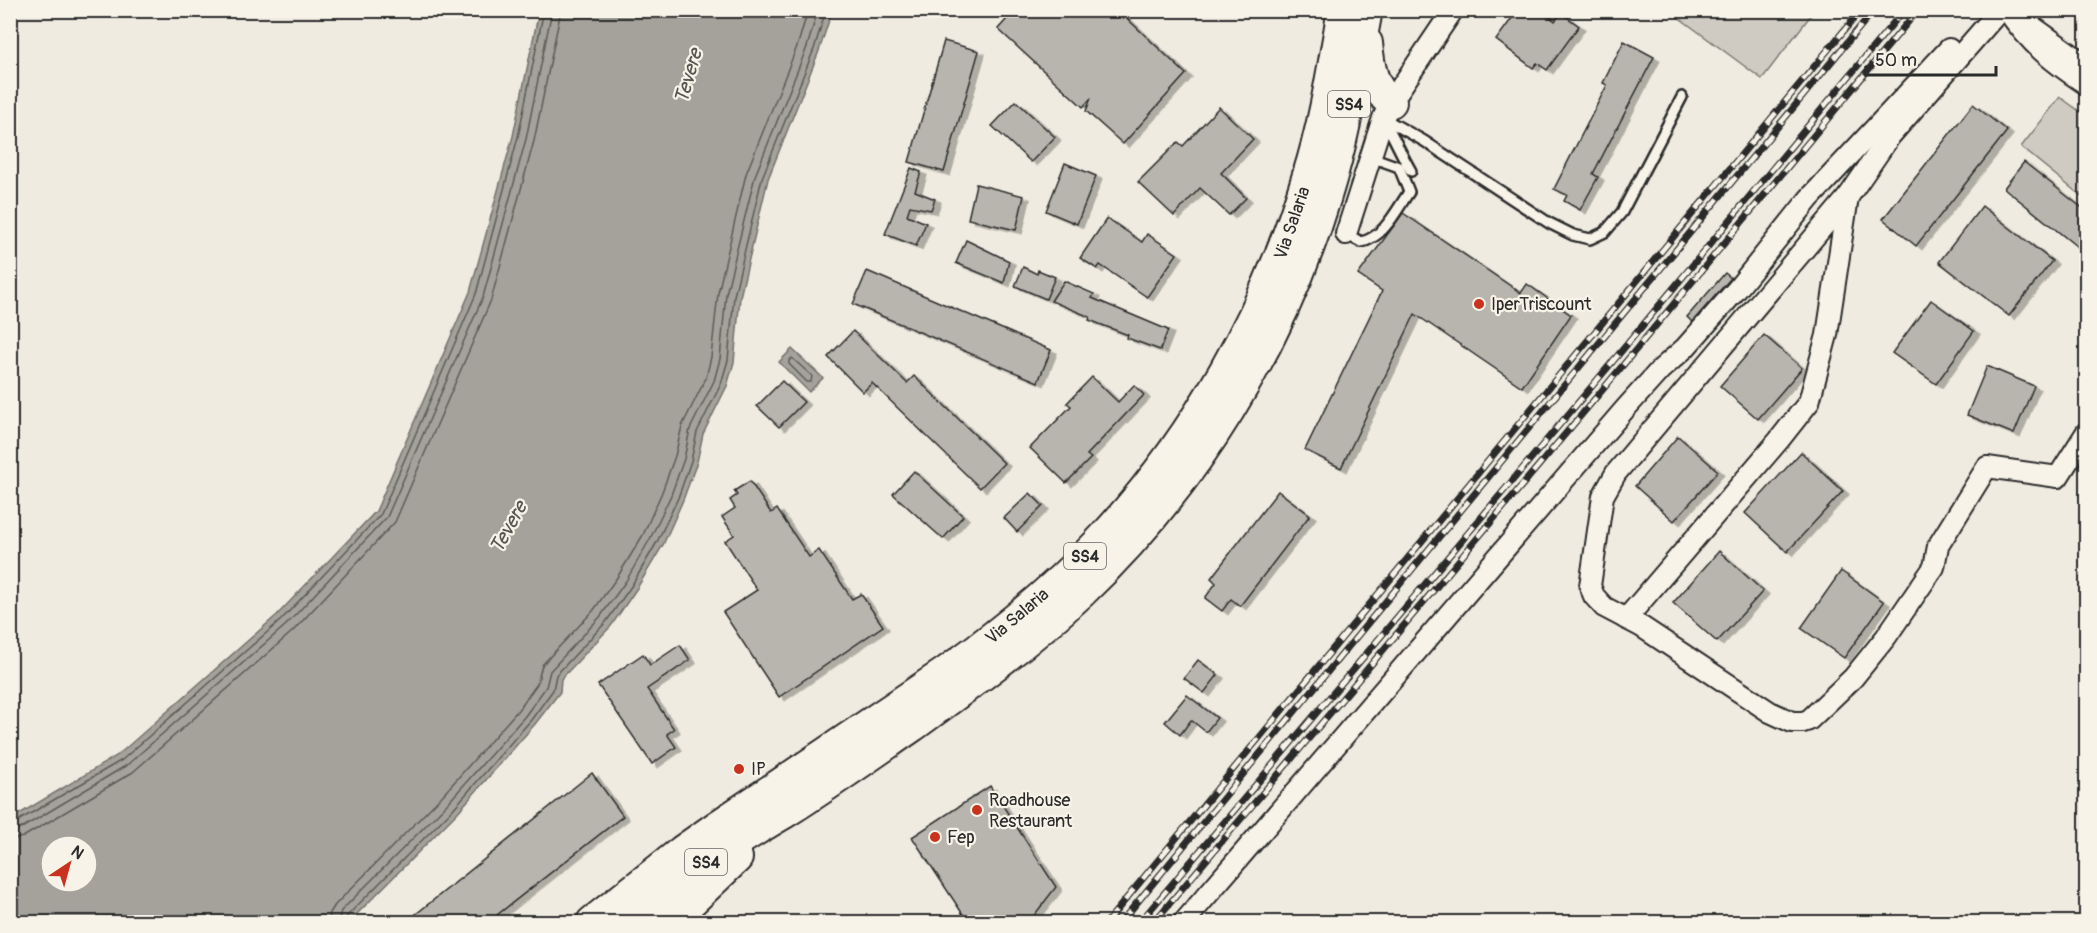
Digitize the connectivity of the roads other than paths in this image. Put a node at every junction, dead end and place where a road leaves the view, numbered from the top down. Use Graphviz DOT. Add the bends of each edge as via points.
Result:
graph roads {
  1 [pos="1453,10"];
  2 [pos="1987,10"];
  3 [pos="2000,10"];
  4 [pos="2009,10"];
  5 [pos="1358,12"];
  6 [pos="2086,65"];
  7 [pos="2086,84"];
  8 [pos="1682,97"];
  9 [pos="1387,110"];
  10 [pos="1371,157"];
  11 [pos="1399,167"];
  12 [pos="1848,197"];
  13 [pos="1346,234"];
  14 [pos="2086,433"];
  15 [pos="1626,619"];
  16 [pos="787,811"];
  17 [pos="592,922"];
  18 [pos="633,922"];
  19 [pos="670,922"];
  20 [pos="1185,922"];
  1 -- 9 [label="street"];
  2 -- 20 [label="street" via="1809,199 1730,297 1625,409"];
  3 -- 12 [label="street" via="1890,136"];
  4 -- 6 [label="street"];
  4 -- 7 [label="street" via="2033,44"];
  5 -- 9 [label="main road" via="1373,78"];
  5 -- 16 [label="main road, Via Salaria / SS4" via="1345,123 1311,240 1266,344 1198,457 1127,547 1035,634 942,705"];
  5 -- 17 [label="main road, Via Salaria / SS4" via="1276,267 1218,382 1149,484 1070,571 988,641 690,845"];
  8 -- 9 [label="lane" via="1622,212 1605,232 1590,239 1549,223 1424,141"];
  9 -- 10 [label="street"];
  9 -- 11 [label="lane" via="1398,151 1411,171"];
  10 -- 11 [label="lane"];
  10 -- 13 [label="street"];
  11 -- 13 [label="lane" via="1409,192 1386,225 1367,241"];
  12 -- 15 [label="street" via="1827,335 1809,402"];
  12 -- 15 [label="street" via="1605,490 1590,586 1604,608"];
  14 -- 15 [label="street" via="2058,477 1987,467 1938,546 1934,567 1886,637 1853,678 1803,723 1770,712"];
  16 -- 18 [label="main road, Via Salaria / SS4" via="691,873"];
  16 -- 19 [label="main road"];
}
